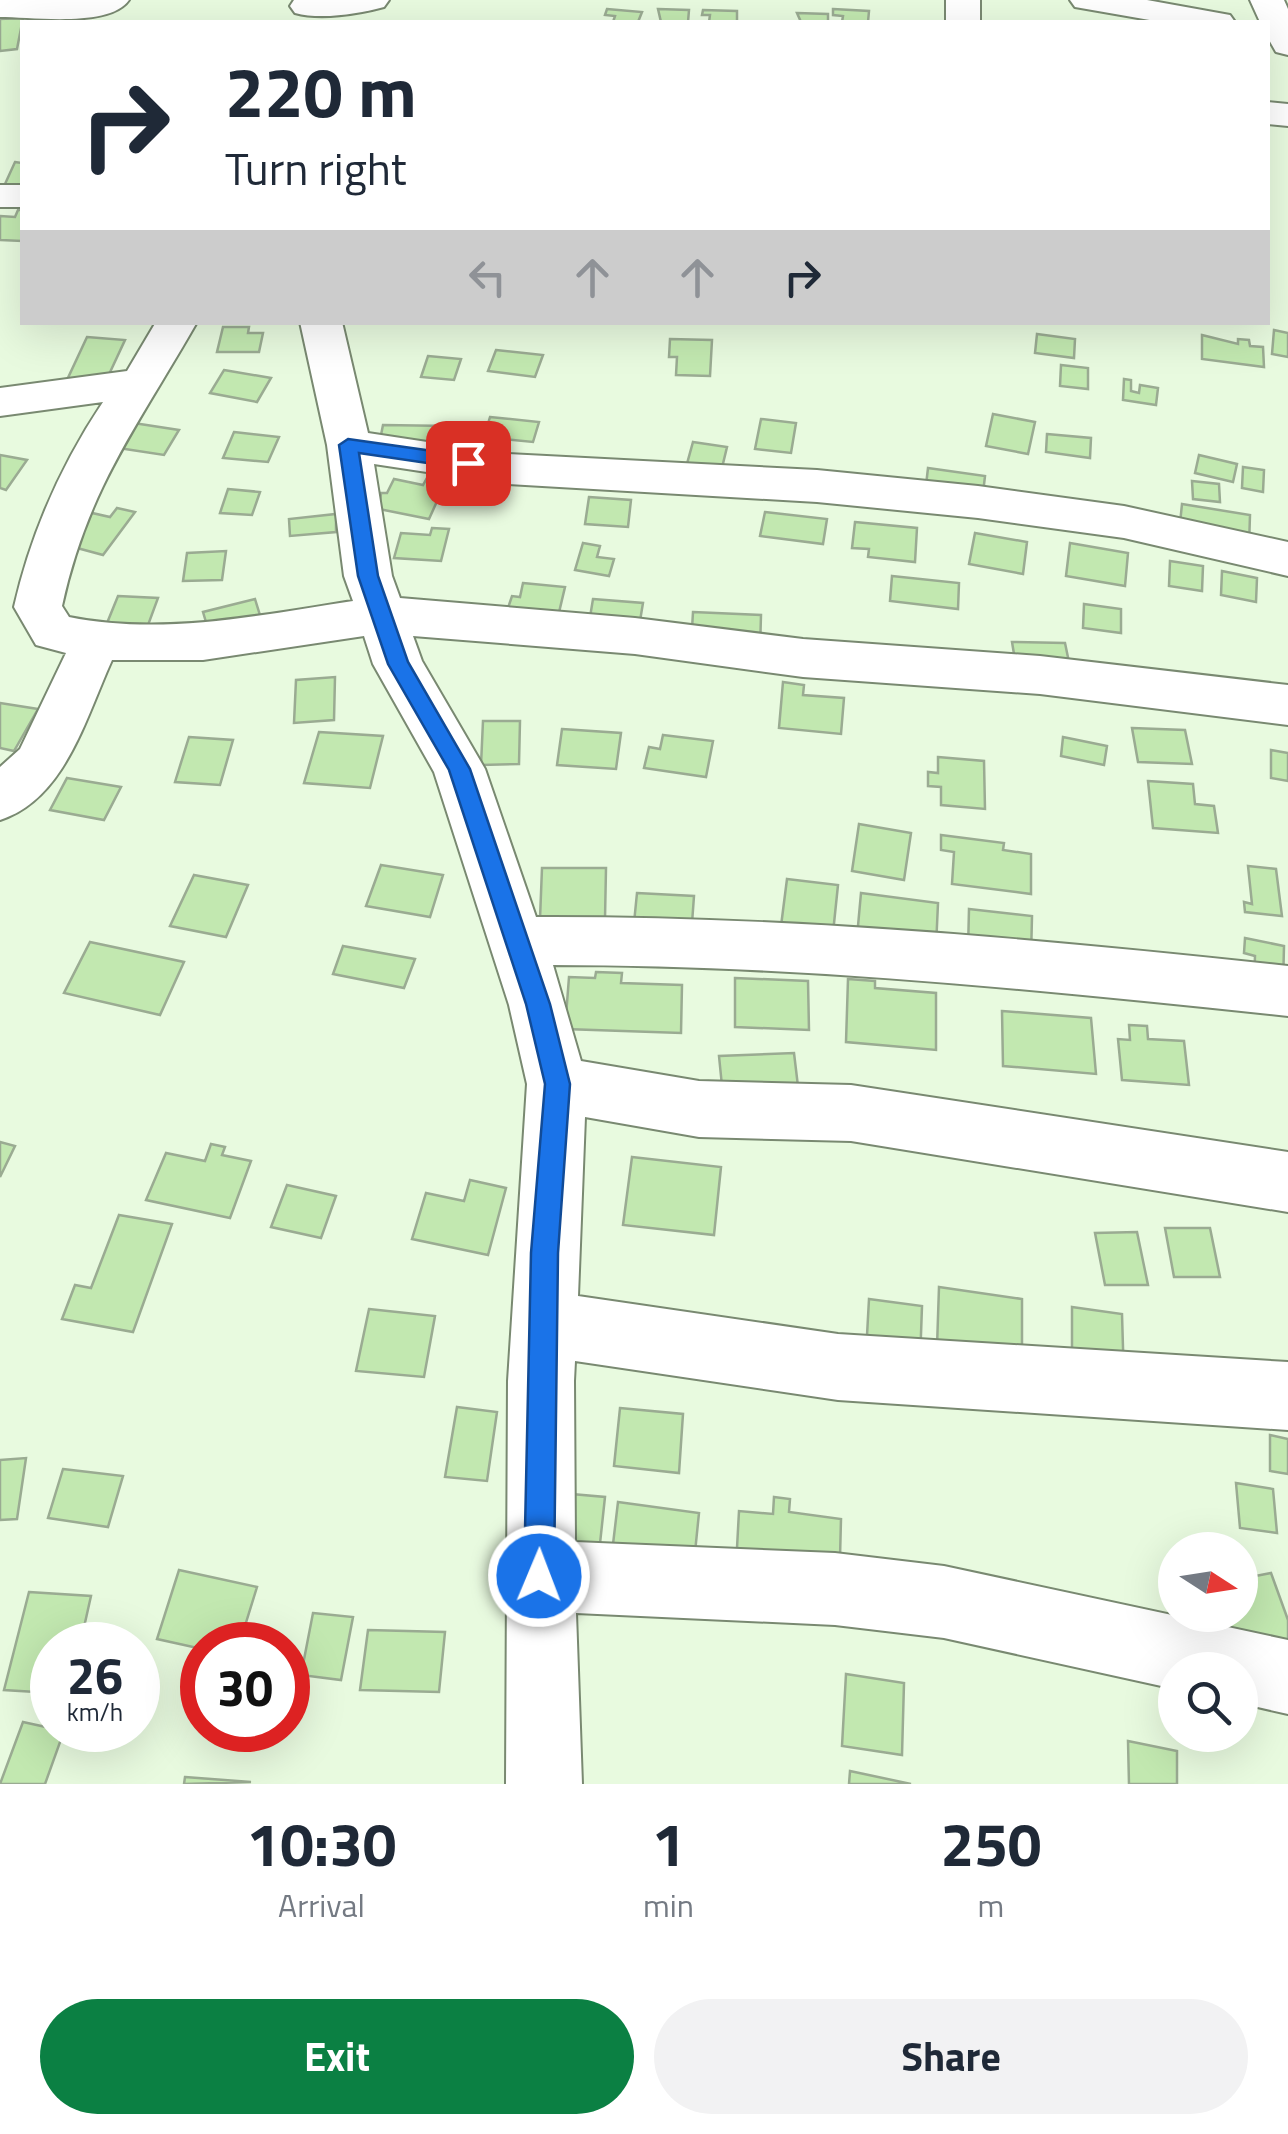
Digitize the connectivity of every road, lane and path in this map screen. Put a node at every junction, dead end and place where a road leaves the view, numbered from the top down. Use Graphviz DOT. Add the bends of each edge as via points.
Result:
graph roads {
  1 [pos="112,0"];
  2 [pos="372,0"];
  3 [pos="1088,0"];
  4 [pos="1268,0"];
  5 [pos="0,7"];
  6 [pos="306,10"];
  7 [pos="1206,20"];
  8 [pos="1280,37"];
  9 [pos="175,325"];
  10 [pos="323,325"];
  11 [pos="141,383"];
  12 [pos="4,403"];
  13 [pos="348,445"];
  14 [pos="94,458"];
  15 [pos="1288,559"];
  16 [pos="382,614"];
  17 [pos="96,640"];
  18 [pos="1288,705"];
  19 [pos="0,799"];
  20 [pos="516,941"];
  21 [pos="1288,991"];
  22 [pos="557,1084"];
  23 [pos="1288,1182"];
  24 [pos="545,1324"];
  25 [pos="1288,1396"];
  26 [pos="539,1576"];
  27 [pos="1288,1677"];
  28 [pos="544,1784"];
  1 -- 5 [label="street" via="100,7"];
  2 -- 6 [label="street"];
  3 -- 7 [label="street"];
  4 -- 8 [label="street"];
  9 -- 11 [label="street"];
  10 -- 13 [label="street"];
  11 -- 12 [label="street"];
  11 -- 14 [label="street"];
  12 -- 14 [label="street"];
  13 -- 15 [label="street" via="506,469 978,502 1124,522"];
  13 -- 16 [label="street" via="368,576"];
  14 -- 17 [label="street" via="46,566 38,607 52,632"];
  16 -- 17 [label="street" via="203,642"];
  16 -- 18 [label="street" via="1040,675"];
  16 -- 20 [label="street" via="398,664 459,769"];
  17 -- 19 [label="street" via="39,764"];
  20 -- 21 [label="street" via="713,941 1040,962"];
  20 -- 22 [label="street"];
  22 -- 23 [label="street" via="699,1109 851,1113"];
  22 -- 24 [label="street"];
  24 -- 25 [label="street" via="838,1367"];
  24 -- 26 [label="street"];
  26 -- 27 [label="street" via="836,1589 944,1602"];
  26 -- 28 [label="street"];
}
